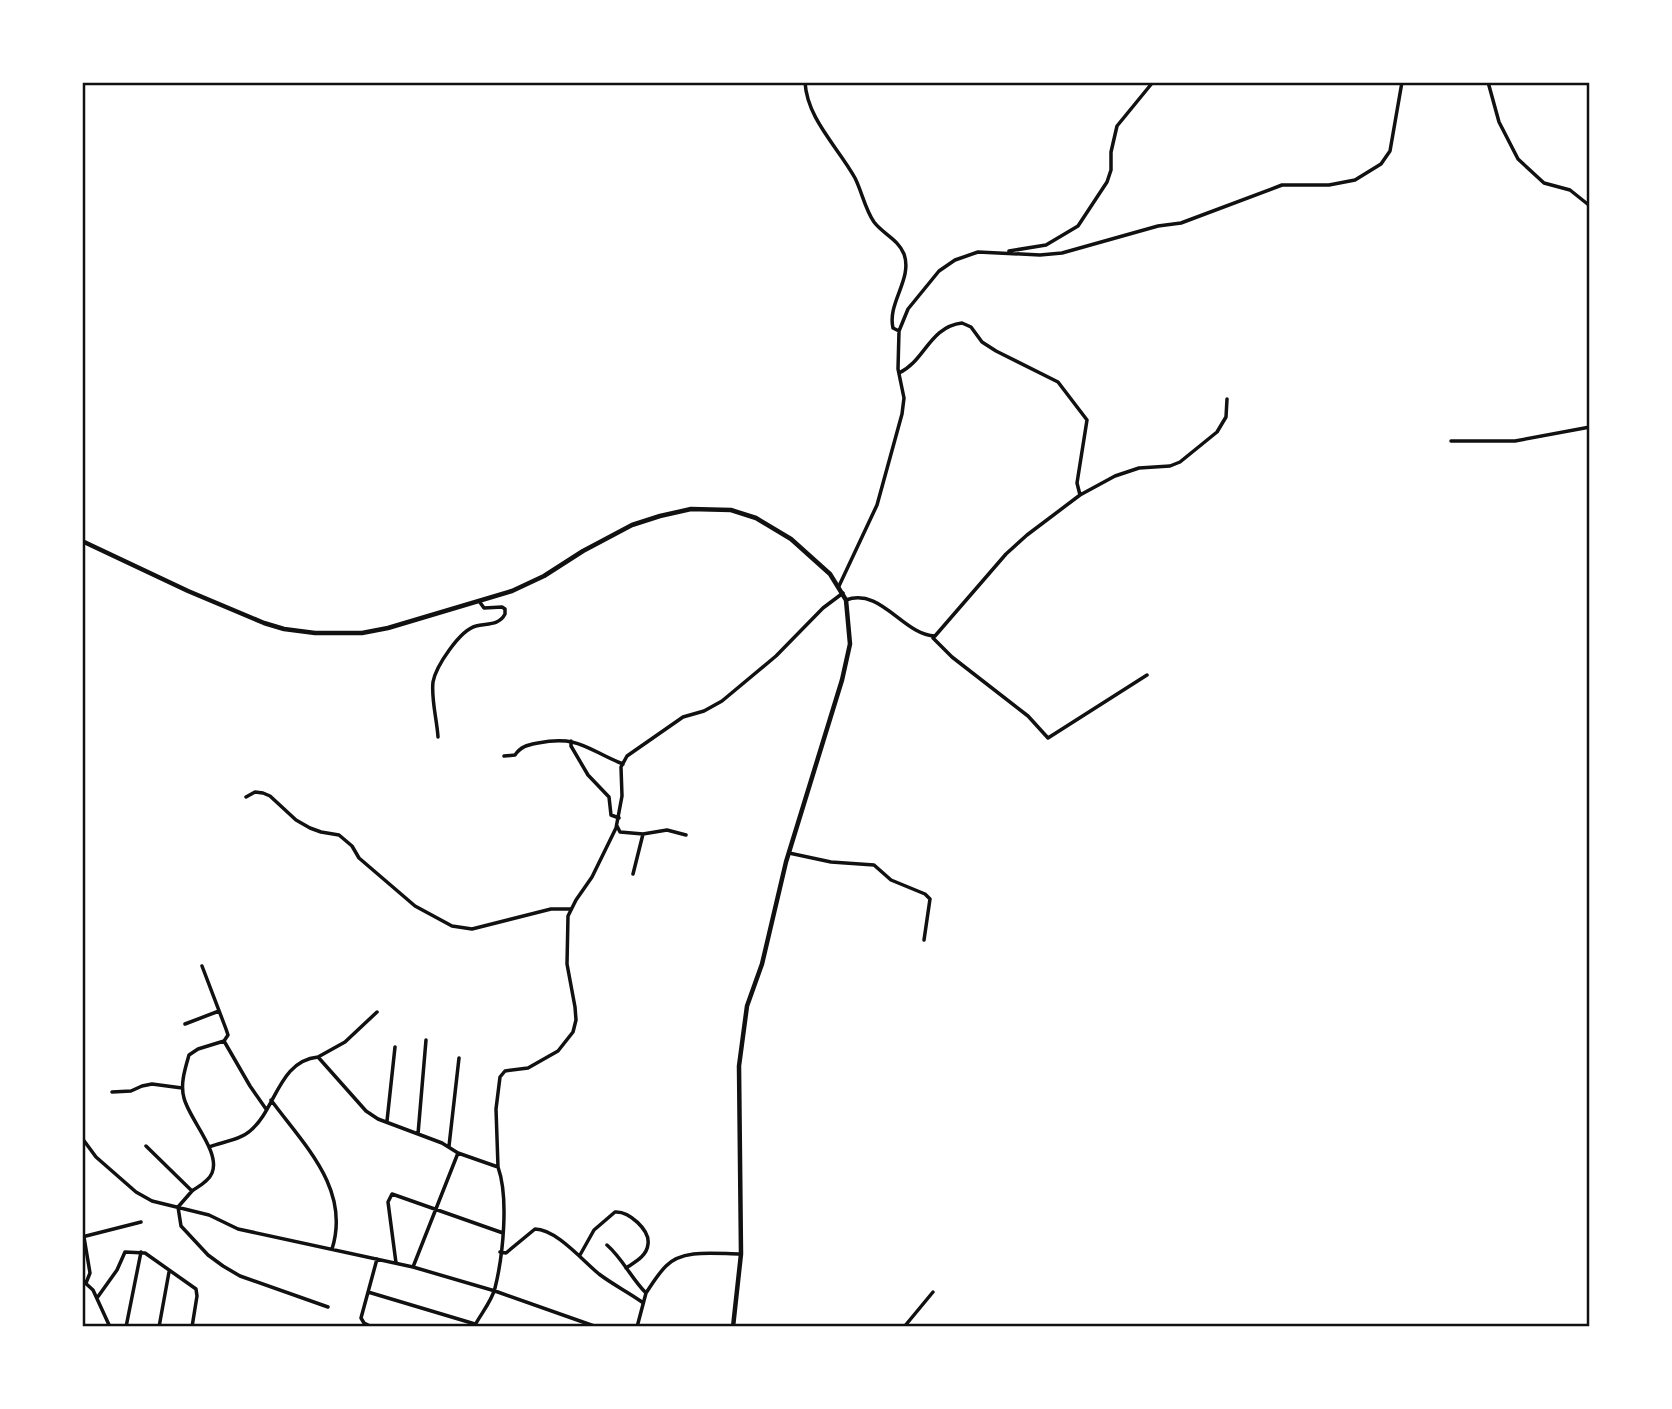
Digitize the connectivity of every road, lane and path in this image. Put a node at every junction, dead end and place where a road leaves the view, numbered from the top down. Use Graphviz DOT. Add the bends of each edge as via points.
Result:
graph roads {
  1 [pos="804,82"];
  2 [pos="1153,82"];
  3 [pos="1402,82"];
  4 [pos="1488,82"];
  5 [pos="1590,206"];
  6 [pos="1000,252"];
  7 [pos="899,331"];
  8 [pos="899,373"];
  9 [pos="1227,399"];
  10 [pos="1590,427"];
  11 [pos="1451,441"];
  12 [pos="1080,495"];
  13 [pos="82,541"];
  14 [pos="839,586"];
  15 [pos="843,593"];
  16 [pos="479,600"];
  17 [pos="846,600"];
  18 [pos="932,637"];
  19 [pos="1147,675"];
  20 [pos="438,737"];
  21 [pos="572,740"];
  22 [pos="504,756"];
  23 [pos="622,764"];
  24 [pos="246,797"];
  25 [pos="618,818"];
  26 [pos="617,826"];
  27 [pos="643,834"];
  28 [pos="686,835"];
  29 [pos="789,853"];
  30 [pos="633,874"];
  31 [pos="571,909"];
  32 [pos="924,940"];
  33 [pos="202,966"];
  34 [pos="219,1011"];
  35 [pos="377,1012"];
  36 [pos="185,1024"];
  37 [pos="426,1040"];
  38 [pos="224,1041"];
  39 [pos="396,1047"];
  40 [pos="318,1057"];
  41 [pos="459,1058"];
  42 [pos="183,1088"];
  43 [pos="112,1092"];
  44 [pos="271,1100"];
  45 [pos="266,1109"];
  46 [pos="387,1122"];
  47 [pos="418,1134"];
  48 [pos="82,1138"];
  49 [pos="146,1146"];
  50 [pos="449,1146"];
  51 [pos="209,1147"];
  52 [pos="458,1153"];
  53 [pos="498,1167"];
  54 [pos="192,1191"];
  55 [pos="178,1207"];
  56 [pos="437,1210"];
  57 [pos="141,1222"];
  58 [pos="503,1233"];
  59 [pos="83,1237"];
  60 [pos="607,1245"];
  61 [pos="331,1249"];
  62 [pos="141,1252"];
  63 [pos="500,1252"];
  64 [pos="741,1254"];
  65 [pos="580,1256"];
  66 [pos="377,1259"];
  67 [pos="396,1263"];
  68 [pos="413,1267"];
  69 [pos="626,1268"];
  70 [pos="169,1272"];
  71 [pos="84,1281"];
  72 [pos="495,1291"];
  73 [pos="368,1292"];
  74 [pos="933,1292"];
  75 [pos="646,1293"];
  76 [pos="97,1298"];
  77 [pos="642,1301"];
  78 [pos="328,1307"];
  79 [pos="475,1325"];
  80 [pos="110,1327"];
  81 [pos="126,1327"];
  82 [pos="159,1327"];
  83 [pos="192,1327"];
  84 [pos="372,1327"];
  85 [pos="597,1327"];
  86 [pos="637,1327"];
  87 [pos="733,1327"];
  88 [pos="904,1327"];
  1 -- 7 [label="street" via="809,104 856,180 876,225 904,254 906,271 892,318 893,328"];
  2 -- 6 [label="street" via="1117,126 1107,182 1077,226 1046,246"];
  3 -- 6 [label="street" via="1390,151 1381,164 1355,180 1282,185 1196,219 1062,253"];
  4 -- 5 [label="street" via="1499,122 1518,159 1544,183 1570,190"];
  6 -- 7 [label="street" via="967,254 949,263 920,292"];
  7 -- 8 [label="street"];
  8 -- 12 [label="street" via="911,366 933,337 959,323 971,327 996,351 1055,380 1087,420 1077,484"];
  8 -- 14 [label="street" via="904,398 896,440 877,505"];
  9 -- 12 [label="street" via="1226,417 1217,432 1180,462 1128,470"];
  10 -- 11 [label="street" via="1515,441"];
  12 -- 18 [label="street" via="1014,546"];
  13 -- 16 [label="street" via="238,613 302,632 362,633"];
  14 -- 15 [label="street"];
  14 -- 16 [label="street" via="810,555 763,522 731,510 691,509 632,525 528,584"];
  15 -- 17 [label="street"];
  15 -- 23 [label="street" via="722,701 683,717 631,751"];
  16 -- 20 [label="street" via="484,608 502,607 505,614 498,622 469,628 436,674"];
  17 -- 18 [label="street" via="859,596 871,600"];
  17 -- 29 [label="street" via="848,656"];
  18 -- 19 [label="street" via="1048,738"];
  21 -- 22 [label="street" via="525,746 515,755"];
  21 -- 23 [label="street"];
  21 -- 25 [label="street" via="588,775 609,797 611,815"];
  23 -- 25 [label="street"];
  24 -- 31 [label="street" via="263,793 310,828 340,835 359,858 415,906 452,926 472,929 551,909"];
  25 -- 26 [label="street"];
  26 -- 27 [label="street" via="620,832"];
  26 -- 31 [label="street"];
  27 -- 28 [label="street" via="667,830"];
  27 -- 30 [label="street"];
  29 -- 32 [label="street" via="874,865 891,880 925,894 930,905"];
  29 -- 64 [label="street" via="747,1006 739,1066"];
  31 -- 53 [label="street" via="566,964 575,1007 573,1032 558,1051 500,1077"];
  33 -- 34 [label="street"];
  34 -- 36 [label="street"];
  34 -- 38 [label="street" via="228,1035"];
  35 -- 40 [label="street" via="345,1042"];
  37 -- 47 [label="street"];
  38 -- 42 [label="street" via="193,1051"];
  38 -- 45 [label="street"];
  39 -- 46 [label="street"];
  40 -- 44 [label="street" via="297,1064"];
  40 -- 46 [label="street" via="366,1111"];
  41 -- 50 [label="street"];
  42 -- 43 [label="street" via="152,1084"];
  42 -- 51 [label="street" via="188,1111"];
  44 -- 45 [label="street"];
  44 -- 61 [label="street" via="330,1186 338,1230"];
  45 -- 51 [label="street" via="249,1132"];
  46 -- 47 [label="street"];
  47 -- 50 [label="street"];
  48 -- 55 [label="street" via="96,1157 136,1192"];
  49 -- 54 [label="street"];
  50 -- 52 [label="street"];
  51 -- 54 [label="street" via="212,1173"];
  52 -- 53 [label="street"];
  52 -- 56 [label="street"];
  53 -- 58 [label="street" via="504,1197"];
  54 -- 55 [label="street"];
  55 -- 61 [label="street" via="238,1229"];
  55 -- 78 [label="street" via="181,1226 223,1266"];
  56 -- 58 [label="street"];
  56 -- 67 [label="street" via="397,1194 389,1197"];
  56 -- 68 [label="street"];
  57 -- 59 [label="street"];
  58 -- 63 [label="street"];
  59 -- 71 [label="street" via="90,1273"];
  60 -- 69 [label="street"];
  61 -- 66 [label="street"];
  62 -- 70 [label="street"];
  62 -- 76 [label="street" via="125,1252"];
  62 -- 81 [label="street"];
  63 -- 65 [label="street" via="506,1253 539,1229"];
  63 -- 72 [label="street"];
  64 -- 75 [label="street" via="699,1254 673,1261"];
  64 -- 87 [label="street"];
  65 -- 69 [label="street" via="594,1230 620,1211 634,1218 649,1245 643,1256"];
  65 -- 77 [label="street"];
  66 -- 67 [label="street"];
  66 -- 73 [label="street"];
  67 -- 68 [label="street"];
  68 -- 72 [label="street"];
  69 -- 75 [label="street"];
  70 -- 82 [label="street"];
  70 -- 83 [label="street" via="196,1289"];
  71 -- 76 [label="street"];
  72 -- 79 [label="street"];
  72 -- 85 [label="street"];
  73 -- 79 [label="street"];
  73 -- 84 [label="street" via="361,1318"];
  74 -- 88 [label="street"];
  75 -- 77 [label="street"];
  76 -- 80 [label="street"];
  77 -- 86 [label="street"];
}
